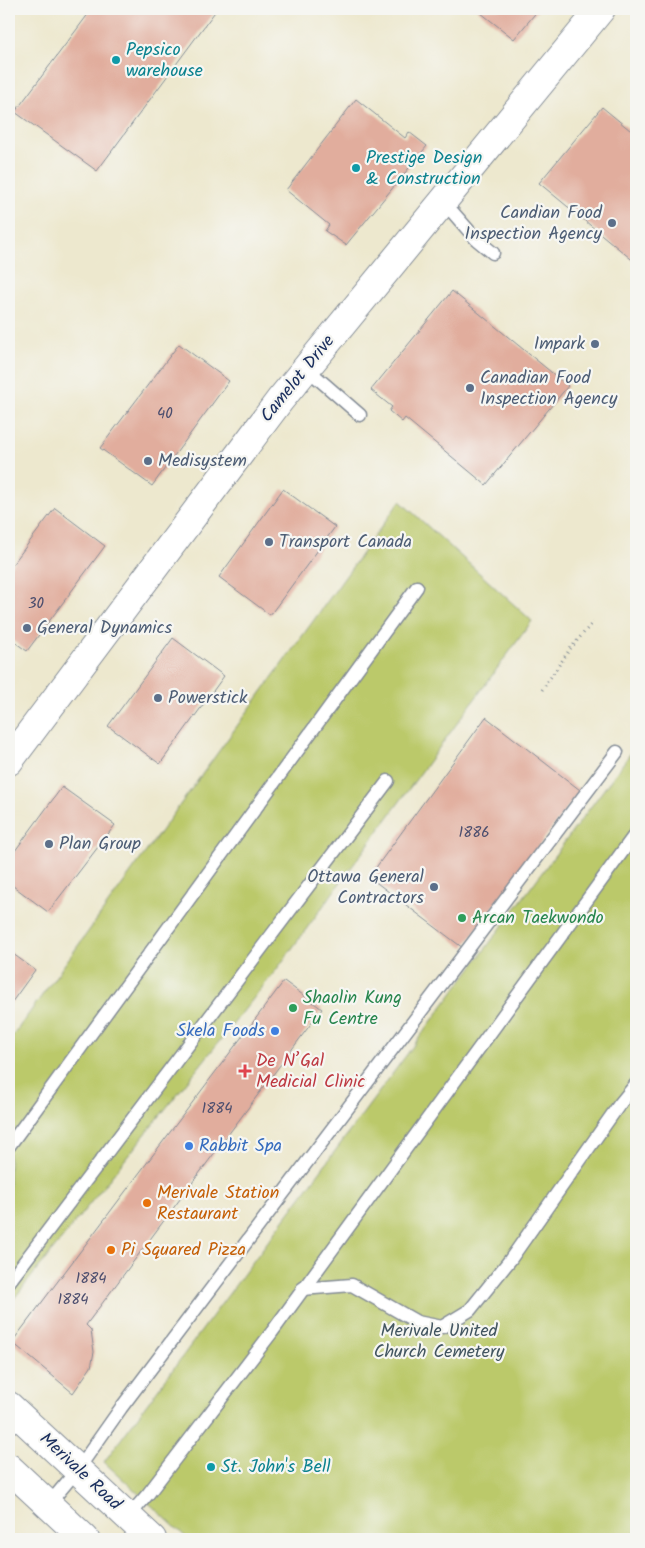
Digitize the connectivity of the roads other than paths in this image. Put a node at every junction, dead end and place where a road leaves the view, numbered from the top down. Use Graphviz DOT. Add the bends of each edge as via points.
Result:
graph roads {
  1 [pos="602,9"];
  2 [pos="443,201"];
  3 [pos="493,253"];
  4 [pos="306,368"];
  5 [pos="360,415"];
  6 [pos="417,586"];
  7 [pos="617,752"];
  8 [pos="9,761"];
  9 [pos="388,781"];
  10 [pos="636,833"];
  11 [pos="636,1084"];
  12 [pos="9,1146"];
  13 [pos="9,1282"];
  14 [pos="302,1289"];
  15 [pos="9,1406"];
  16 [pos="9,1468"];
  17 [pos="78,1469"];
  18 [pos="48,1506"];
  19 [pos="128,1516"];
  20 [pos="85,1539"];
  21 [pos="152,1539"];
  1 -- 2 [label="street, Camelot Drive"];
  2 -- 3 [label="lane" via="476,239"];
  2 -- 4 [label="street, Camelot Drive"];
  4 -- 5 [label="lane"];
  4 -- 8 [label="street, Camelot Drive"];
  6 -- 12 [label="lane"];
  7 -- 17 [label="lane"];
  9 -- 13 [label="lane"];
  10 -- 14 [label="lane"];
  11 -- 14 [label="lane" via="510,1260 470,1310 442,1327 416,1322 352,1285"];
  14 -- 19 [label="lane" via="235,1382"];
  15 -- 17 [label="street, Merivale Road"];
  16 -- 18 [label="street"];
  17 -- 18 [label="lane"];
  17 -- 19 [label="street, Merivale Road"];
  18 -- 20 [label="street"];
  19 -- 21 [label="street, Merivale Road"];
}
